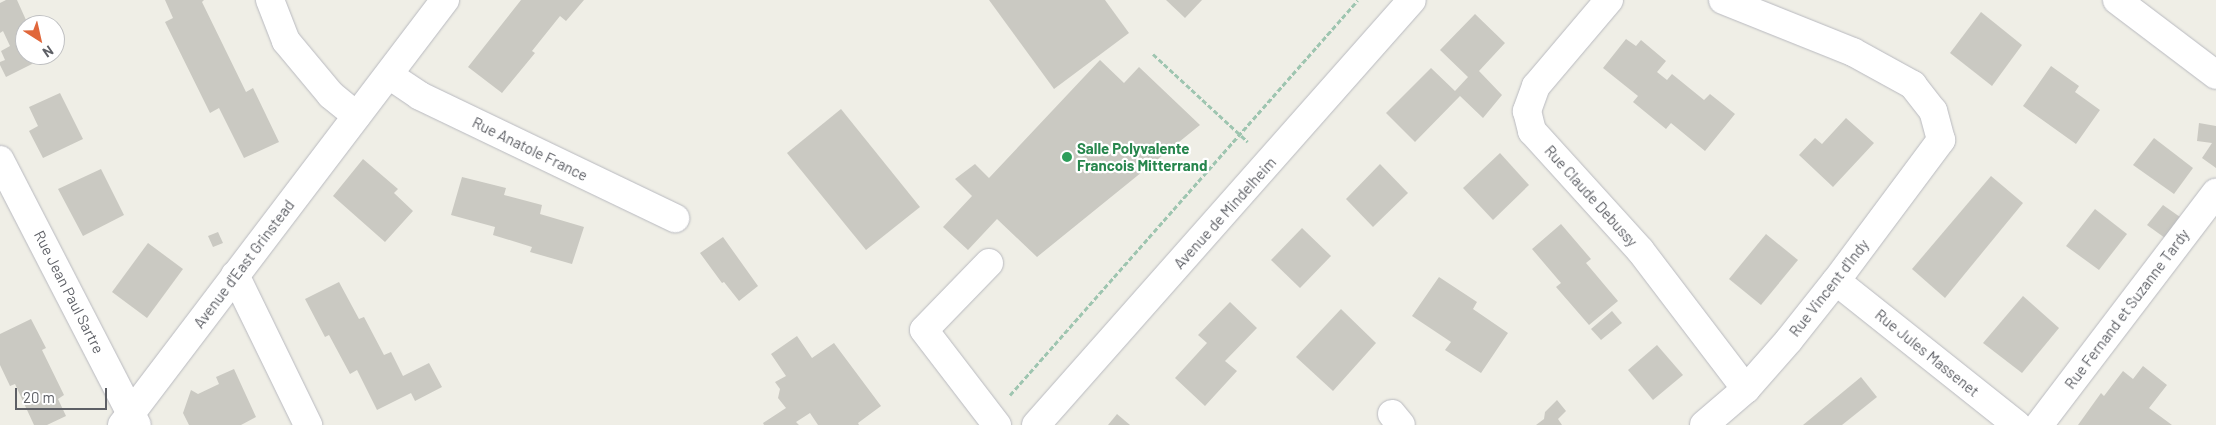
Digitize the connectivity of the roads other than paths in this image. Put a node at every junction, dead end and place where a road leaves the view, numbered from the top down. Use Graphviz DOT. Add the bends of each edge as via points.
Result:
graph roads {
  1 [pos="270,0"];
  2 [pos="445,0"];
  3 [pos="1412,0"];
  4 [pos="1609,0"];
  5 [pos="1723,0"];
  6 [pos="2119,1"];
  7 [pos="2209,60"];
  8 [pos="389,75"];
  9 [pos="357,116"];
  10 [pos="0,160"];
  11 [pos="2216,193"];
  12 [pos="675,218"];
  13 [pos="989,262"];
  14 [pos="234,275"];
  15 [pos="1836,281"];
  16 [pos="1746,390"];
  17 [pos="130,421"];
  18 [pos="994,421"];
  19 [pos="308,425"];
  20 [pos="1036,425"];
  21 [pos="1704,425"];
  22 [pos="2017,425"];
  23 [pos="2039,425"];
  1 -- 9 [label="street" via="286,41 331,95"];
  2 -- 8 [label="street, Avenue d'East Grinstead"];
  3 -- 20 [label="street, Avenue de Mindelheim"];
  4 -- 16 [label="street, Rue Claude Debussy" via="1536,86 1527,111 1532,131 1640,250"];
  5 -- 15 [label="street, Rue Vincent d'Indy" via="1853,52 1913,85 1933,111 1941,140"];
  6 -- 7 [label="street"];
  8 -- 9 [label="street, Avenue d'East Grinstead"];
  8 -- 12 [label="street, Rue Anatole France" via="420,96"];
  9 -- 14 [label="street, Avenue d'East Grinstead"];
  10 -- 17 [label="street, Rue Jean Paul Sartre"];
  11 -- 23 [label="street, Rue Fernand et Suzanne Tardy"];
  13 -- 18 [label="street" via="924,330"];
  14 -- 17 [label="street, Avenue d'East Grinstead"];
  14 -- 19 [label="street"];
  15 -- 16 [label="street, Rue Vincent d'Indy"];
  15 -- 22 [label="street, Rue Jules Massenet"];
  16 -- 21 [label="street, Rue Vincent d'Indy"];
}
